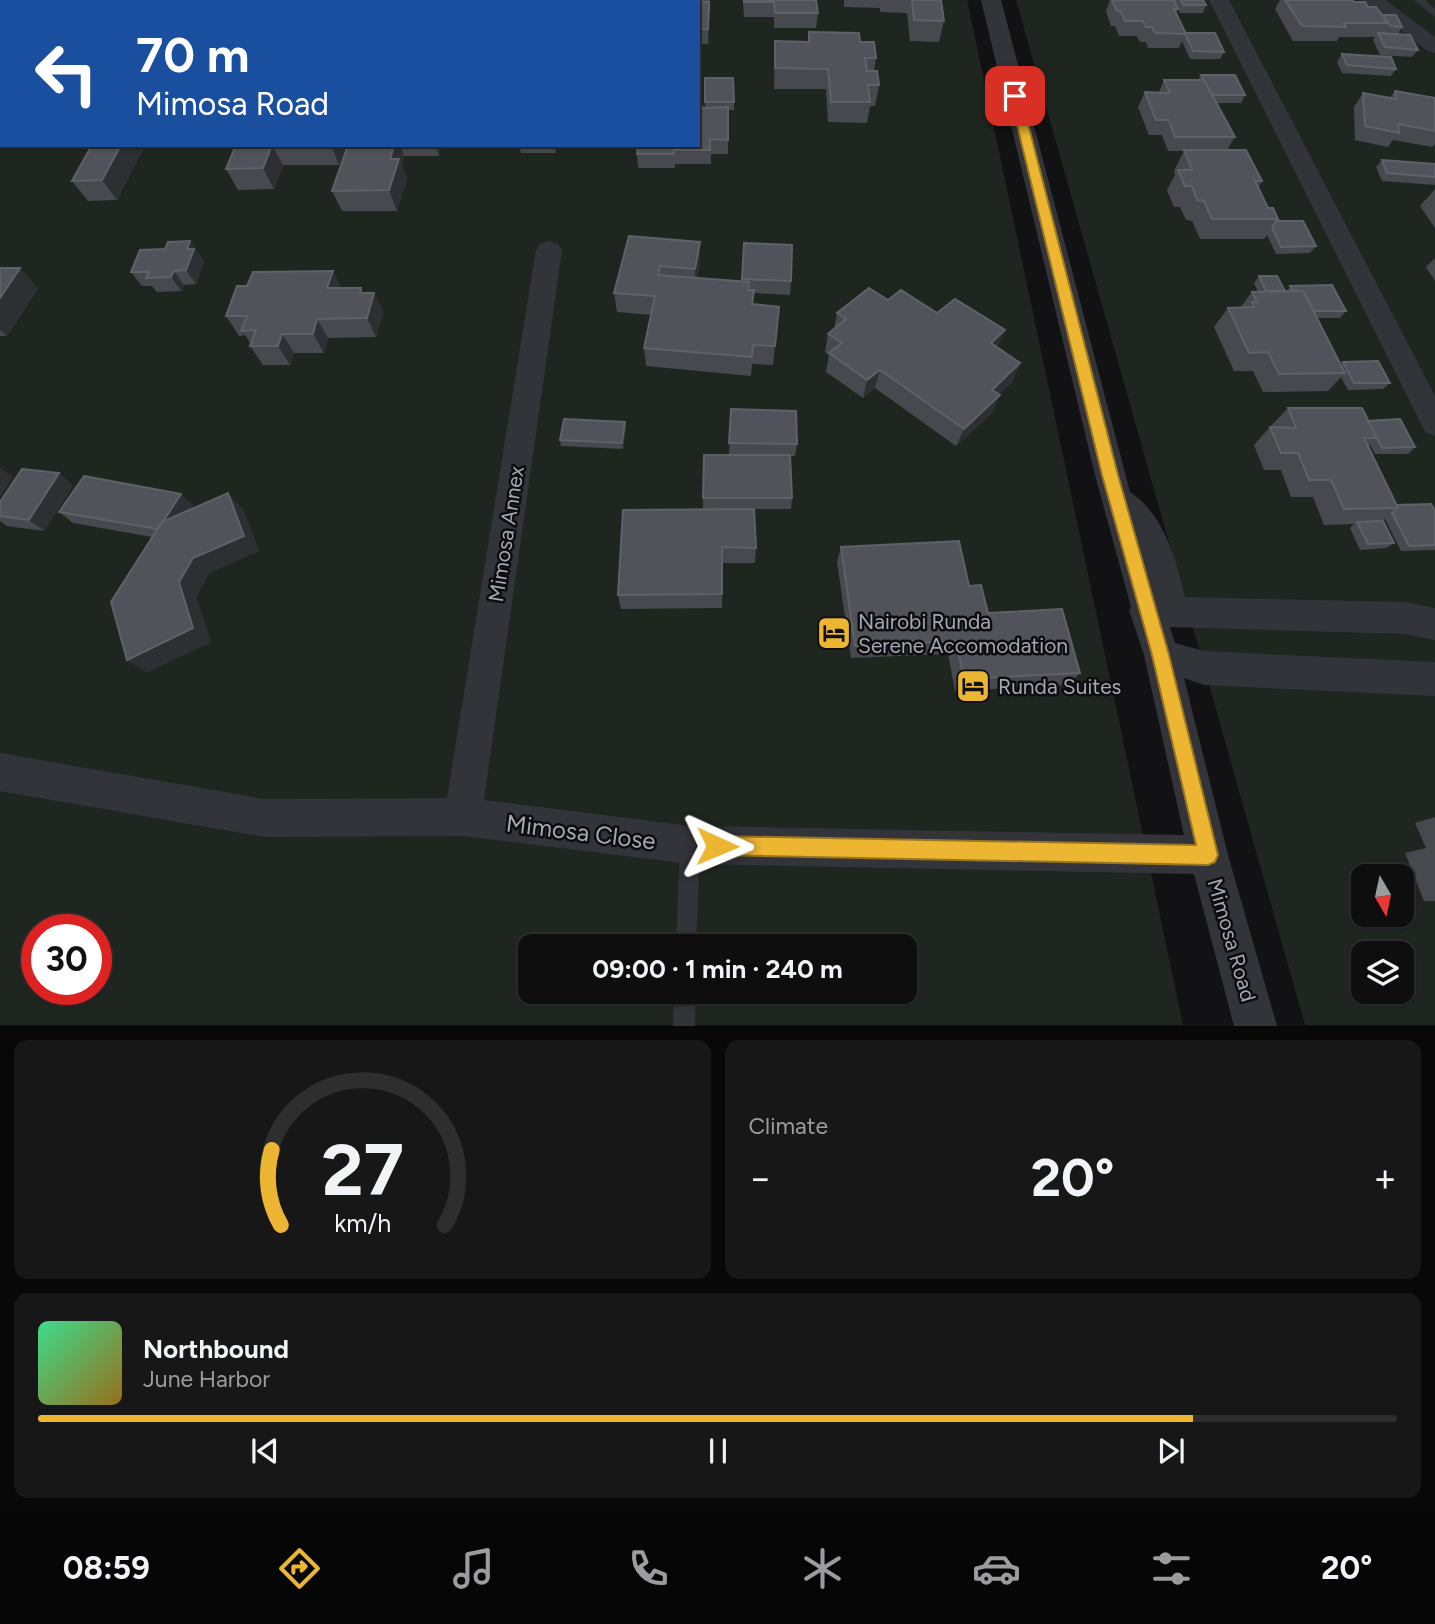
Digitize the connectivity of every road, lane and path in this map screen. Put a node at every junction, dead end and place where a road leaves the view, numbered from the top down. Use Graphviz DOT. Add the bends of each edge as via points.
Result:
graph roads {
  1 [pos="991,0"];
  2 [pos="1219,0"];
  3 [pos="1372,0"];
  4 [pos="1419,0"];
  5 [pos="1435,13"];
  6 [pos="1435,47"];
  7 [pos="549,250"];
  8 [pos="1435,424"];
  9 [pos="1159,609"];
  10 [pos="1435,624"];
  11 [pos="1161,655"];
  12 [pos="1435,679"];
  13 [pos="0,772"];
  14 [pos="463,817"];
  15 [pos="690,845"];
  16 [pos="1208,855"];
  17 [pos="687,934"];
  18 [pos="685,1004"];
  19 [pos="684,1026"];
  20 [pos="1256,1026"];
  1 -- 9 [label="street, Mimosa Road" via="1110,475 1125,509 1149,534 1163,574"];
  2 -- 8 [label="street"];
  3 -- 6 [label="street"];
  4 -- 5 [label="lane"];
  7 -- 14 [label="street, Mimosa Annex"];
  9 -- 10 [label="street" via="1226,615 1405,618"];
  9 -- 11 [label="street, Mimosa Road"];
  11 -- 12 [label="street" via="1205,668"];
  11 -- 16 [label="street, Mimosa Road"];
  13 -- 14 [label="street, Mimosa Close" via="264,818"];
  14 -- 15 [label="street, Mimosa Close"];
  15 -- 16 [label="street, Mimosa Close"];
  15 -- 17 [label="lane"];
  16 -- 20 [label="street, Mimosa Road"];
  18 -- 19 [label="lane"];
}
